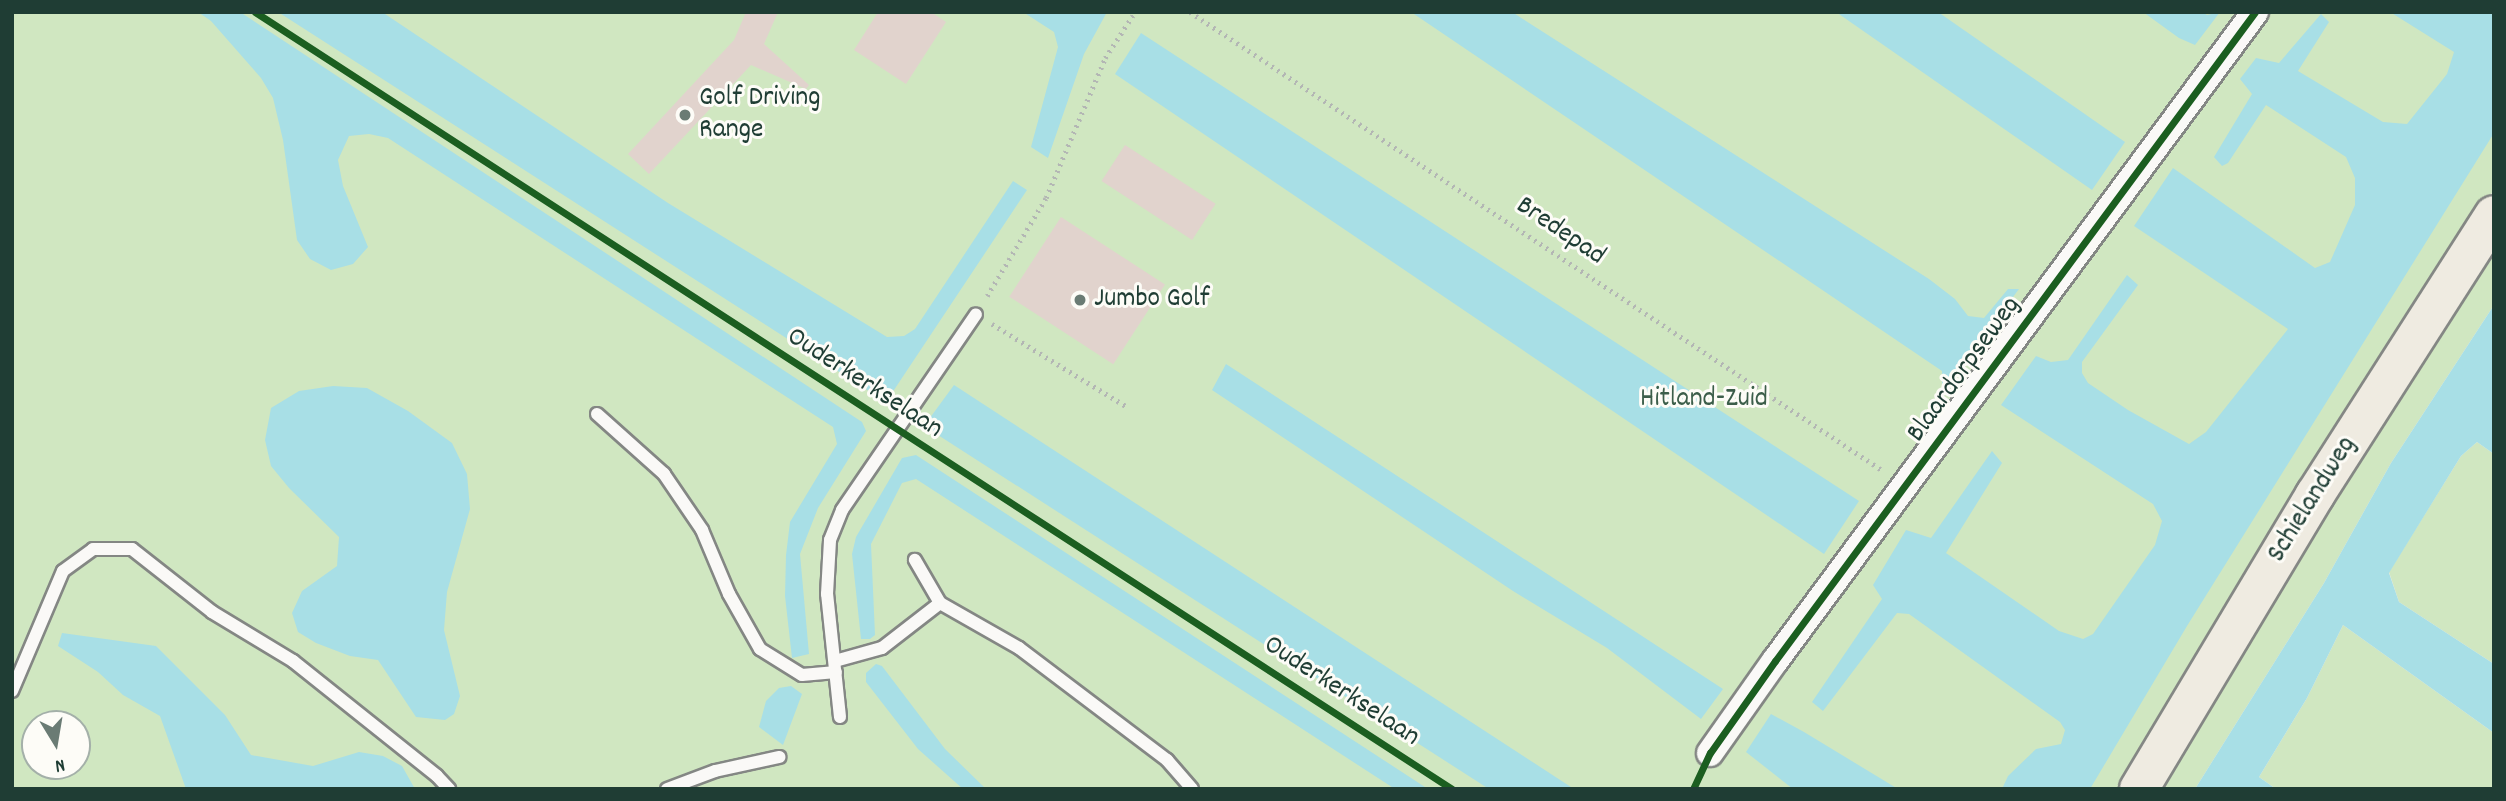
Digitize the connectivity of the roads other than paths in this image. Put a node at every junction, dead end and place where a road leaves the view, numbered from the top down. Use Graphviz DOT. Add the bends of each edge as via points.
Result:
graph roads {
  1 [pos="2255,12"];
  2 [pos="2494,215"];
  3 [pos="976,313"];
  4 [pos="597,414"];
  5 [pos="915,560"];
  6 [pos="940,603"];
  7 [pos="836,666"];
  8 [pos="12,691"];
  9 [pos="840,717"];
  10 [pos="1710,753"];
  11 [pos="779,757"];
  12 [pos="449,789"];
  13 [pos="667,789"];
  14 [pos="1192,789"];
  15 [pos="2139,789"];
  1 -- 10 [label="street, Blaardorpseweg"];
  2 -- 15 [label="main road, Schielandweg" via="2315,495"];
  3 -- 7 [label="lane" via="842,510 830,540 827,594"];
  4 -- 7 [label="lane" via="664,474 702,530 729,594 760,649 802,675"];
  5 -- 6 [label="lane"];
  6 -- 7 [label="lane" via="882,648"];
  6 -- 14 [label="lane" via="1019,648 1167,760"];
  7 -- 9 [label="lane"];
  8 -- 12 [label="lane" via="63,571 93,549 132,549 212,612 293,660"];
  11 -- 13 [label="lane" via="715,771"];
}
